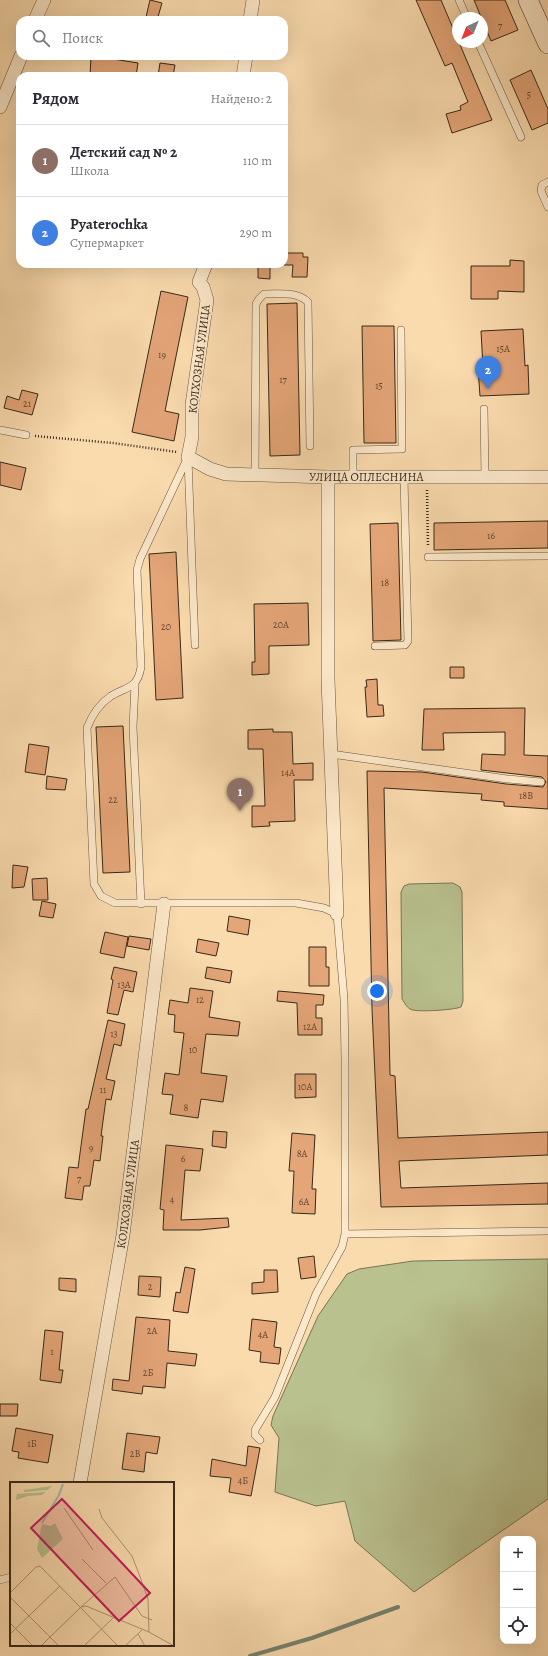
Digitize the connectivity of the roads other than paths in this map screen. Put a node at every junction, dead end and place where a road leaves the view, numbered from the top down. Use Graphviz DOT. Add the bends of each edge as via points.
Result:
graph roads {
  1 [pos="44,0"];
  2 [pos="253,0"];
  3 [pos="459,0"];
  4 [pos="528,0"];
  5 [pos="464,12"];
  6 [pos="37,16"];
  7 [pos="251,16"];
  8 [pos="548,44"];
  9 [pos="481,48"];
  10 [pos="19,60"];
  11 [pos="245,60"];
  12 [pos="244,72"];
  13 [pos="0,107"];
  14 [pos="521,137"];
  15 [pos="548,182"];
  16 [pos="548,208"];
  17 [pos="204,268"];
  18 [pos="401,330"];
  19 [pos="484,409"];
  20 [pos="0,430"];
  21 [pos="26,435"];
  22 [pos="310,446"];
  23 [pos="188,457"];
  24 [pos="255,475"];
  25 [pos="548,476"];
  26 [pos="328,477"];
  27 [pos="354,477"];
  28 [pos="404,477"];
  29 [pos="485,477"];
  30 [pos="548,556"];
  31 [pos="428,557"];
  32 [pos="195,645"];
  33 [pos="375,646"];
  34 [pos="135,684"];
  35 [pos="331,754"];
  36 [pos="541,782"];
  37 [pos="141,904"];
  38 [pos="164,904"];
  39 [pos="337,914"];
  40 [pos="548,1231"];
  41 [pos="345,1234"];
  42 [pos="260,1440"];
  43 [pos="80,1482"];
  44 [pos="10,1577"];
  45 [pos="0,1580"];
  1 -- 6 [label="street"];
  2 -- 7 [label="street"];
  3 -- 5 [label="lane"];
  4 -- 8 [label="main road"];
  9 -- 14 [label="lane"];
  10 -- 13 [label="street"];
  11 -- 12 [label="street"];
  15 -- 16 [label="lane" via="542,185 541,191"];
  17 -- 23 [label="street, КОЛХОЗНАЯ УЛИЦА" via="199,282 207,300 192,405 192,436"];
  18 -- 27 [label="lane" via="402,449 353,450"];
  19 -- 29 [label="lane"];
  20 -- 21 [label="lane"];
  22 -- 24 [label="lane" via="308,302 296,294 264,294 256,304"];
  23 -- 24 [label="street, УЛИЦА ОПЛЕСНИНА" via="226,474"];
  23 -- 32 [label="lane"];
  23 -- 34 [label="lane" via="137,570 141,667"];
  24 -- 26 [label="street, УЛИЦА ОПЛЕСНИНА"];
  25 -- 29 [label="street, УЛИЦА ОПЛЕСНИНА"];
  26 -- 27 [label="street, УЛИЦА ОПЛЕСНИНА"];
  26 -- 35 [label="street" via="328,680"];
  27 -- 28 [label="street, УЛИЦА ОПЛЕСНИНА"];
  28 -- 29 [label="street, УЛИЦА ОПЛЕСНИНА"];
  28 -- 33 [label="lane" via="408,641 405,645"];
  30 -- 31 [label="lane"];
  34 -- 37 [label="lane" via="133,727"];
  34 -- 37 [label="lane" via="112,696 95,710 87,728 86,738 94,884 101,896 107,900 121,904"];
  35 -- 36 [label="lane"];
  35 -- 39 [label="street"];
  37 -- 38 [label="lane"];
  38 -- 39 [label="lane" via="296,903 324,908"];
  38 -- 43 [label="street, КОЛХОЗНАЯ УЛИЦА" via="123,1235"];
  39 -- 41 [label="lane" via="344,999"];
  40 -- 41 [label="lane"];
  41 -- 42 [label="lane" via="342,1247 316,1294 276,1397 255,1430 255,1435"];
  44 -- 45 [label="lane"];
}
